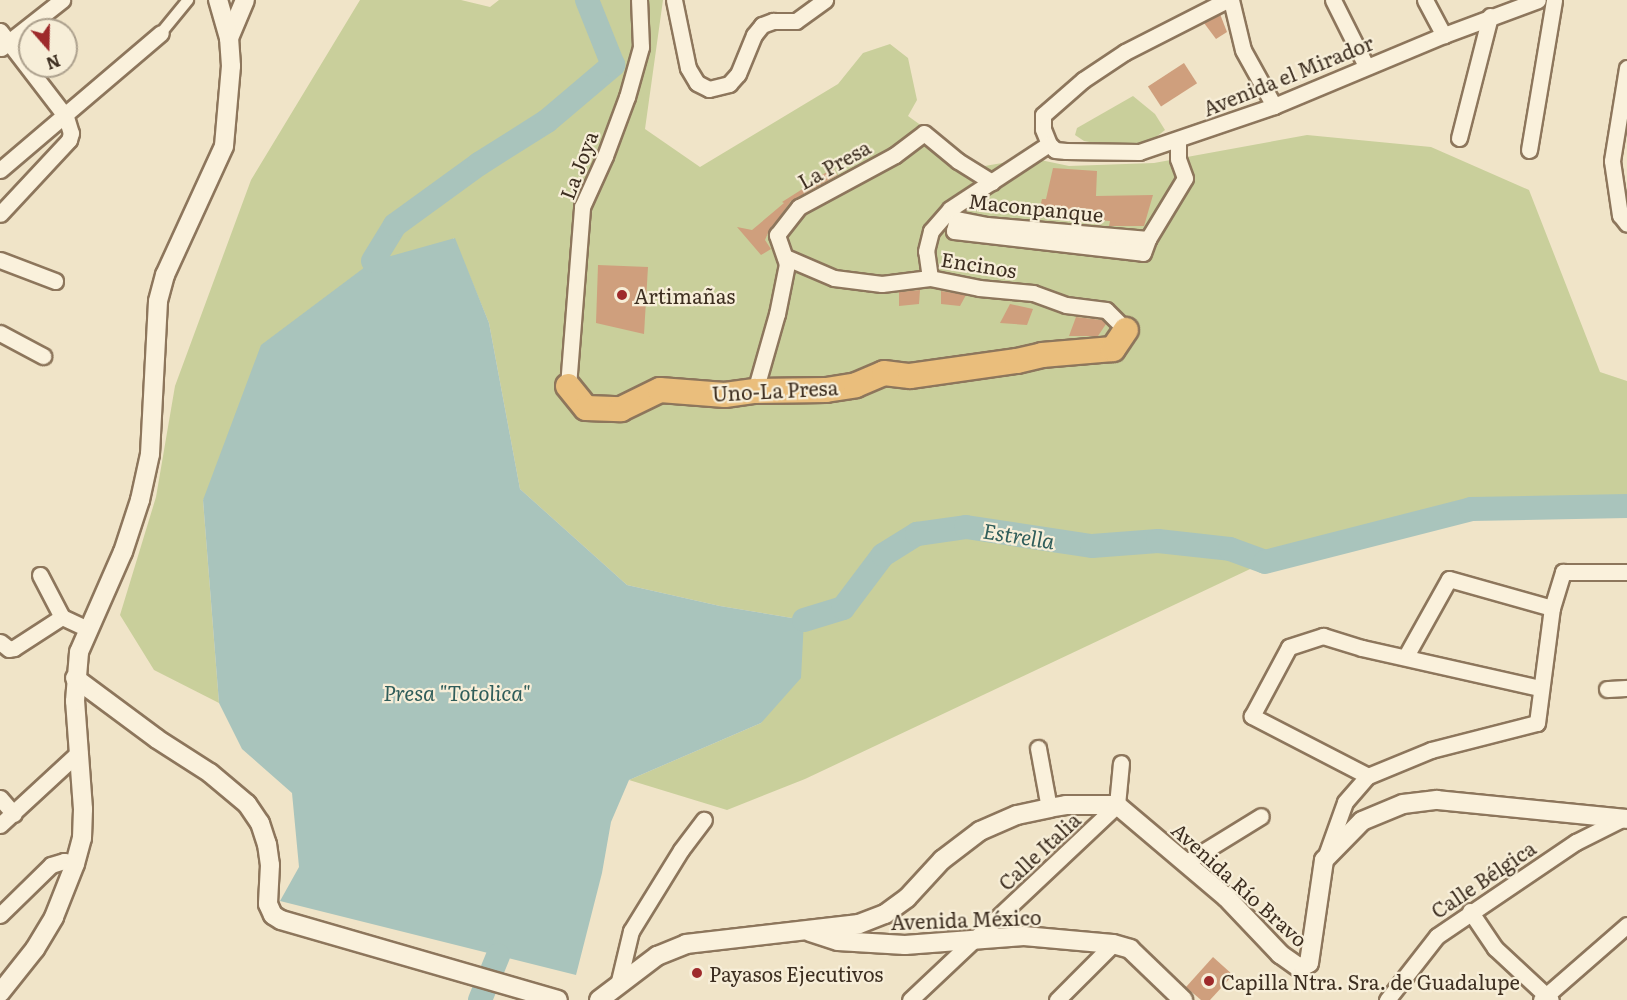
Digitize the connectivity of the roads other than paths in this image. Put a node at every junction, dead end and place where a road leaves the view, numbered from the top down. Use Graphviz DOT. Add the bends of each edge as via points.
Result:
graph roads {
  1 [pos="62,0"];
  2 [pos="188,0"];
  3 [pos="218,0"];
  4 [pos="244,0"];
  5 [pos="639,0"];
  6 [pos="674,0"];
  7 [pos="825,0"];
  8 [pos="1229,0"];
  9 [pos="1333,0"];
  10 [pos="1425,0"];
  11 [pos="1538,0"];
  12 [pos="1554,0"];
  13 [pos="1515,3"];
  14 [pos="1490,16"];
  15 [pos="161,33"];
  16 [pos="1444,35"];
  17 [pos="229,38"];
  18 [pos="3,41"];
  19 [pos="1366,66"];
  20 [pos="1627,68"];
  21 [pos="1625,87"];
  22 [pos="1274,106"];
  23 [pos="66,117"];
  24 [pos="1459,138"];
  25 [pos="1178,140"];
  26 [pos="1049,144"];
  27 [pos="1529,150"];
  28 [pos="1620,161"];
  29 [pos="0,170"];
  30 [pos="992,182"];
  31 [pos="0,214"];
  32 [pos="1627,224"];
  33 [pos="1148,239"];
  34 [pos="784,257"];
  35 [pos="0,260"];
  36 [pos="930,278"];
  37 [pos="55,281"];
  38 [pos="1126,330"];
  39 [pos="0,333"];
  40 [pos="43,356"];
  41 [pos="568,386"];
  42 [pos="756,391"];
  43 [pos="1627,572"];
  44 [pos="40,574"];
  45 [pos="1552,608"];
  46 [pos="62,617"];
  47 [pos="88,629"];
  48 [pos="0,642"];
  49 [pos="1406,656"];
  50 [pos="75,678"];
  51 [pos="1540,688"];
  52 [pos="1627,688"];
  53 [pos="1607,689"];
  54 [pos="1038,748"];
  55 [pos="79,752"];
  56 [pos="1121,763"];
  57 [pos="1368,776"];
  58 [pos="0,798"];
  59 [pos="1117,806"];
  60 [pos="1048,808"];
  61 [pos="14,814"];
  62 [pos="1261,816"];
  63 [pos="1625,819"];
  64 [pos="704,820"];
  65 [pos="0,825"];
  66 [pos="1324,861"];
  67 [pos="1185,863"];
  68 [pos="75,864"];
  69 [pos="1470,911"];
  70 [pos="0,915"];
  71 [pos="1627,925"];
  72 [pos="802,930"];
  73 [pos="977,938"];
  74 [pos="1113,944"];
  75 [pos="618,985"];
  76 [pos="0,993"];
  77 [pos="1546,999"];
  78 [pos="558,1000"];
  79 [pos="599,1000"];
  80 [pos="910,1000"];
  81 [pos="1057,1000"];
  82 [pos="1183,1000"];
  83 [pos="1388,1000"];
  1 -- 18 [label="street"];
  2 -- 15 [label="street"];
  3 -- 17 [label="street"];
  4 -- 17 [label="street"];
  5 -- 41 [label="street, La Joya" via="641,47 609,146 582,207"];
  6 -- 7 [label="street" via="688,68 697,83 709,89 729,84 738,74 762,25 796,21"];
  8 -- 22 [label="street" via="1243,50"];
  8 -- 26 [label="street" via="1125,52 1066,93 1043,115"];
  9 -- 19 [label="street"];
  10 -- 16 [label="street"];
  11 -- 13 [label="street, Avenida el Mirador"];
  12 -- 27 [label="street"];
  13 -- 14 [label="street, Avenida el Mirador"];
  14 -- 16 [label="street, Avenida el Mirador"];
  14 -- 24 [label="street"];
  15 -- 23 [label="street"];
  16 -- 19 [label="street, Avenida el Mirador"];
  17 -- 47 [label="street" via="224,146 165,275 158,301 150,454 140,500 123,552"];
  18 -- 23 [label="street"];
  19 -- 22 [label="street, Avenida el Mirador"];
  20 -- 21 [label="street"];
  21 -- 28 [label="street"];
  22 -- 25 [label="street, Avenida el Mirador"];
  23 -- 29 [label="street"];
  23 -- 31 [label="street" via="69,140"];
  25 -- 26 [label="street, Avenida el Mirador" via="1139,152 1066,151 1055,150"];
  25 -- 33 [label="street" via="1178,159 1185,178"];
  26 -- 30 [label="street"];
  28 -- 32 [label="street" via="1620,215"];
  30 -- 34 [label="street, La Presa" via="924,134 895,155 799,207 777,235"];
  30 -- 36 [label="street" via="950,209 931,231 926,252"];
  33 -- 33 [label="street, Maconpanque" via="1143,253 954,231 957,219"];
  34 -- 36 [label="street, Encinos" via="834,278 882,284"];
  34 -- 42 [label="street, La Presa" via="787,264 777,314"];
  35 -- 37 [label="street"];
  36 -- 38 [label="street, Encinos" via="1033,293 1066,305 1106,310"];
  38 -- 42 [label="highway, Uno-La Presa" via="1113,349 1042,354 910,376 884,373 856,385 826,390"];
  39 -- 40 [label="street"];
  41 -- 42 [label="highway, Uno-La Presa" via="586,408 621,409 660,390 724,395"];
  43 -- 45 [label="street" via="1563,573"];
  44 -- 46 [label="street"];
  45 -- 49 [label="street" via="1449,579"];
  45 -- 51 [label="street"];
  46 -- 47 [label="street"];
  46 -- 48 [label="street" via="21,646 9,649"];
  47 -- 50 [label="street"];
  49 -- 51 [label="street"];
  49 -- 57 [label="street" via="1323,636 1289,647 1252,716"];
  50 -- 55 [label="street"];
  50 -- 78 [label="street" via="210,773 247,804 260,823 267,844 268,904 273,915"];
  51 -- 57 [label="street" via="1537,723 1431,750"];
  52 -- 53 [label="street"];
  54 -- 60 [label="street"];
  55 -- 61 [label="street"];
  55 -- 68 [label="street" via="82,838"];
  56 -- 59 [label="street"];
  57 -- 66 [label="street" via="1345,802"];
  58 -- 61 [label="street"];
  59 -- 60 [label="street"];
  59 -- 67 [label="street, Avenida Río Bravo"];
  59 -- 73 [label="street, Calle Italia"];
  60 -- 72 [label="street" via="1017,815 980,831 942,860 907,898 885,914 859,924"];
  61 -- 65 [label="street"];
  62 -- 67 [label="street"];
  63 -- 66 [label="street" via="1437,800 1403,804 1362,821"];
  63 -- 69 [label="street, Calle Bélgica" via="1576,842"];
  64 -- 75 [label="street" via="631,931"];
  66 -- 67 [label="street, Avenida Río Bravo" via="1309,963 1300,968 1280,954 1226,897"];
  68 -- 70 [label="street" via="64,861 51,866"];
  68 -- 76 [label="street" via="49,925"];
  69 -- 77 [label="street" via="1495,948"];
  69 -- 83 [label="street, Calle Bélgica" via="1437,936"];
  71 -- 77 [label="street"];
  72 -- 73 [label="street, Avenida México" via="838,941 905,945"];
  72 -- 75 [label="street" via="686,944 657,956"];
  73 -- 74 [label="street, Avenida México" via="1024,936"];
  73 -- 80 [label="street, Calle Italia"];
  74 -- 81 [label="street"];
  74 -- 82 [label="street, Avenida México" via="1131,949"];
  75 -- 79 [label="street"];
}
